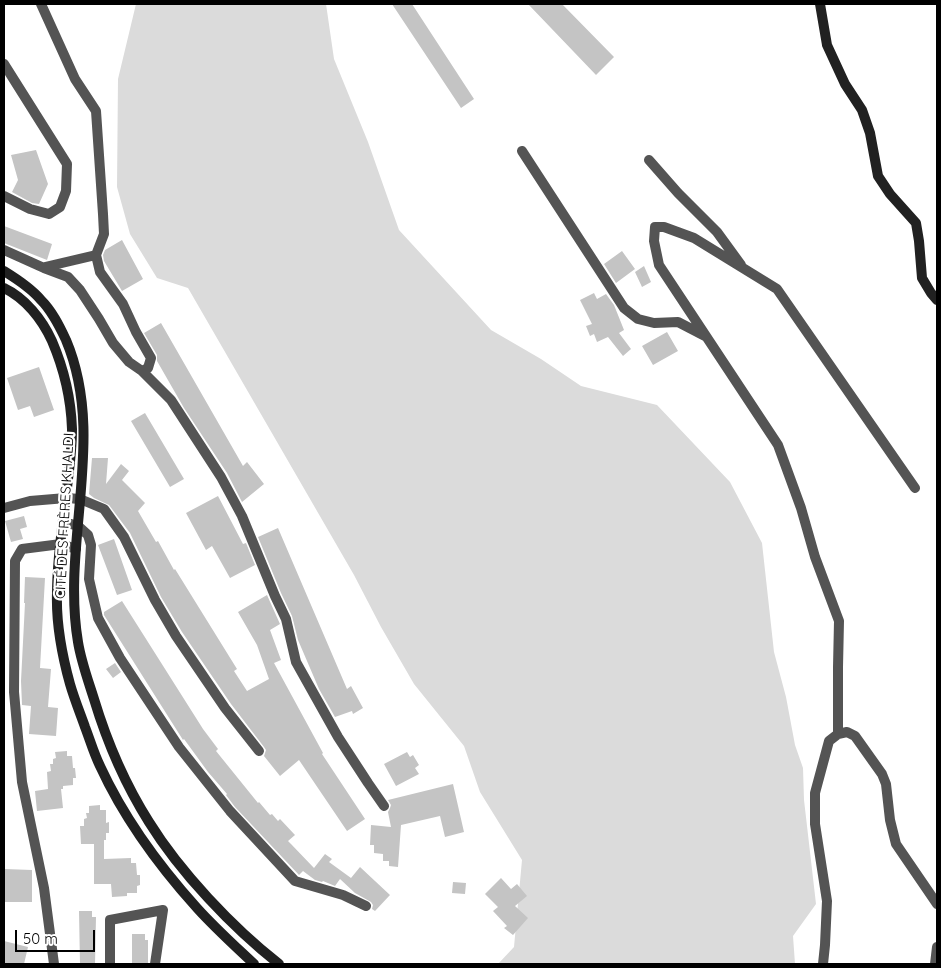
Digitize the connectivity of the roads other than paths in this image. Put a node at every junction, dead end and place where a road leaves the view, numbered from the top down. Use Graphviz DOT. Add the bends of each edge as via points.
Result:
graph roads {
  1 [pos="41,4"];
  2 [pos="820,4"];
  3 [pos="4,64"];
  4 [pos="522,151"];
  5 [pos="649,160"];
  6 [pos="4,196"];
  7 [pos="4,250"];
  8 [pos="96,255"];
  9 [pos="44,268"];
  10 [pos="743,268"];
  11 [pos="4,271"];
  12 [pos="4,288"];
  13 [pos="937,300"];
  14 [pos="706,336"];
  15 [pos="142,371"];
  16 [pos="915,488"];
  17 [pos="66,498"];
  18 [pos="80,499"];
  19 [pos="4,508"];
  20 [pos="64,522"];
  21 [pos="78,526"];
  22 [pos="61,544"];
  23 [pos="76,549"];
  24 [pos="838,734"];
  25 [pos="259,751"];
  26 [pos="384,806"];
  27 [pos="937,904"];
  28 [pos="366,906"];
  29 [pos="937,947"];
  30 [pos="272,962"];
  31 [pos="54,964"];
  32 [pos="110,964"];
  33 [pos="155,964"];
  34 [pos="254,964"];
  35 [pos="823,964"];
  36 [pos="935,964"];
  1 -- 8 [label="street" via="75,79 96,111 104,214 104,234"];
  2 -- 13 [label="main road" via="827,45 845,84 862,110 878,176 916,223 922,278"];
  3 -- 6 [label="street" via="67,164 66,191 60,207 49,214"];
  4 -- 14 [label="street" via="624,308 638,319 654,323 678,322"];
  5 -- 10 [label="street" via="717,232"];
  7 -- 9 [label="street"];
  8 -- 9 [label="street"];
  8 -- 15 [label="street" via="100,272 123,304 152,358 148,368"];
  9 -- 15 [label="street" via="68,276 113,343 129,362"];
  10 -- 14 [label="street" via="694,238 655,227 658,265"];
  10 -- 16 [label="street" via="777,288"];
  11 -- 18 [label="main road, CITÉ DES FRÈRES KHALDI" via="40,298 51,311 71,353 79,382 84,433"];
  12 -- 17 [label="main road, CITÉ DES FRÈRES KHALDI" via="29,306 40,319 60,362 72,431"];
  14 -- 24 [label="street" via="778,445 839,621"];
  15 -- 26 [label="street" via="171,400 221,477 242,516 286,619 296,662 338,737"];
  17 -- 18 [label="street"];
  17 -- 19 [label="street" via="30,500"];
  17 -- 20 [label="main road, CITÉ DES FRÈRES KHALDI"];
  18 -- 21 [label="main road, CITÉ DES FRÈRES KHALDI"];
  18 -- 25 [label="street" via="104,509 124,537 176,636"];
  20 -- 21 [label="street"];
  20 -- 22 [label="main road, CITÉ DES FRÈRES KHALDI"];
  21 -- 23 [label="main road, CITÉ DES FRÈRES KHALDI"];
  21 -- 28 [label="street" via="88,535 91,545 89,579 98,618 120,658 179,747 230,811 295,881 343,895"];
  22 -- 23 [label="street"];
  22 -- 31 [label="street" via="22,549 15,561 14,692 22,782 44,888"];
  22 -- 34 [label="main road, CITÉ DES FRÈRES KHALDI" via="57,593 59,632 70,685 100,766 131,823 173,880"];
  23 -- 30 [label="main road, CITÉ DES FRÈRES KHALDI" via="74,575 78,643 97,710 124,777 166,847 192,879"];
  24 -- 27 [label="street" via="847,732 855,736 882,774 896,844"];
  24 -- 35 [label="street" via="830,741 815,793 815,824 827,901"];
  29 -- 36 [label="street"];
  32 -- 33 [label="street" via="110,920 163,910"];
}
